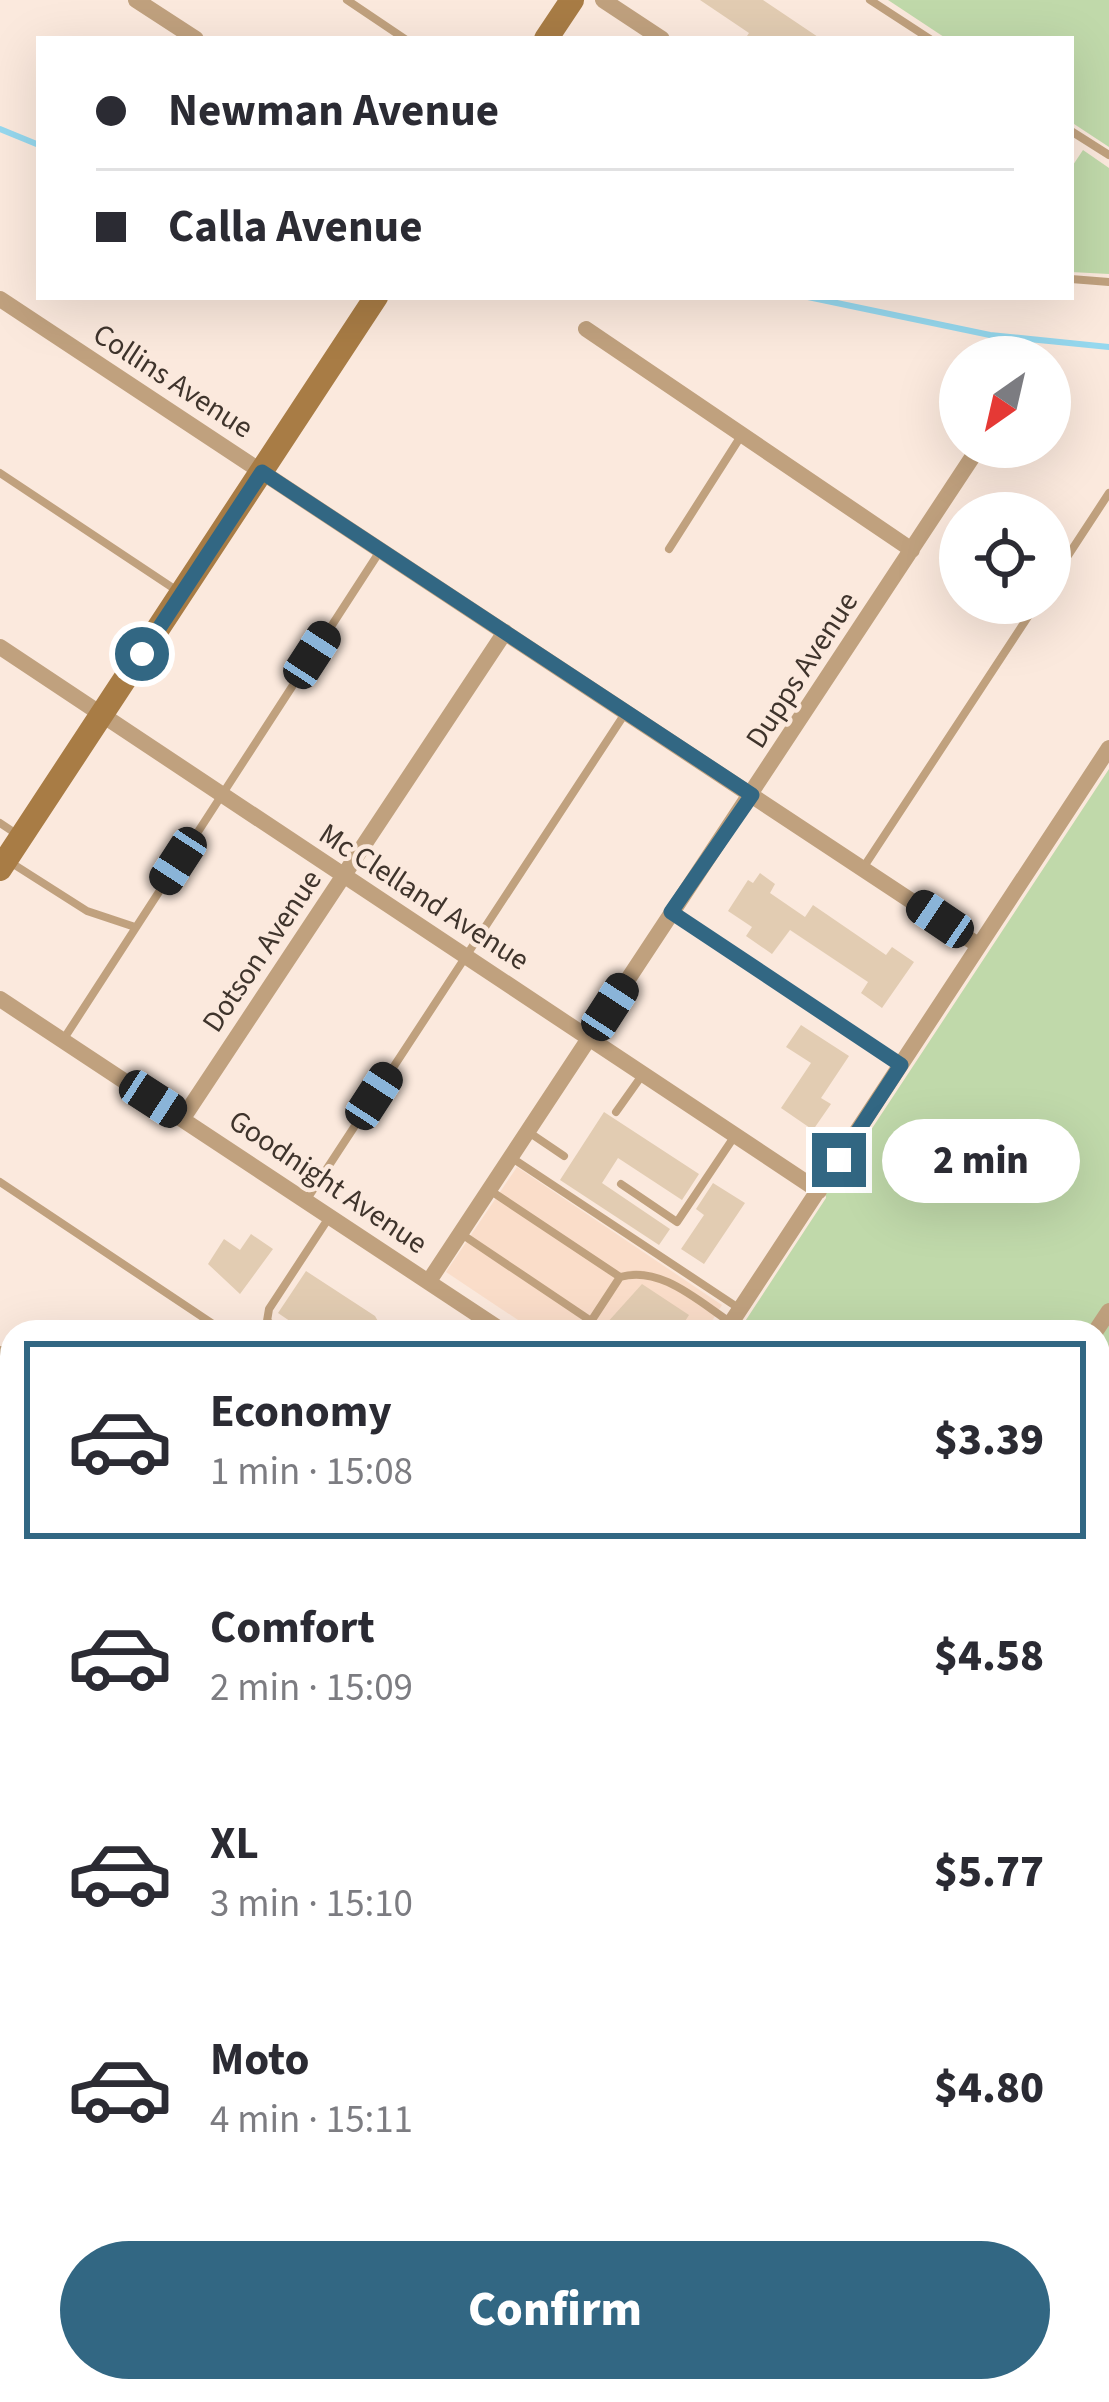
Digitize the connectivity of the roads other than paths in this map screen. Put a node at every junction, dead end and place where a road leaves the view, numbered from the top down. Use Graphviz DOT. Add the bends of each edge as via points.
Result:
graph roads {
  1 [pos="136,0"];
  2 [pos="346,0"];
  3 [pos="572,0"];
  4 [pos="603,0"];
  5 [pos="870,0"];
  6 [pos="191,36"];
  7 [pos="400,36"];
  8 [pos="548,36"];
  9 [pos="657,36"];
  10 [pos="925,36"];
  11 [pos="1074,133"];
  12 [pos="1109,155"];
  13 [pos="1074,278"];
  14 [pos="1109,282"];
  15 [pos="0,299"];
  16 [pos="374,300"];
  17 [pos="586,329"];
  18 [pos="741,435"];
  19 [pos="966,468"];
  20 [pos="262,472"];
  21 [pos="0,473"];
  22 [pos="1109,493"];
  23 [pos="669,549"];
  24 [pos="381,550"];
  25 [pos="912,550"];
  26 [pos="1071,551"];
  27 [pos="182,594"];
  28 [pos="1023,624"];
  29 [pos="505,632"];
  30 [pos="0,647"];
  31 [pos="625,713"];
  32 [pos="101,715"];
  33 [pos="1109,748"];
  34 [pos="221,795"];
  35 [pos="752,795"];
  36 [pos="11,830"];
  37 [pos="3,865"];
  38 [pos="863,868"];
  39 [pos="344,877"];
  40 [pos="671,912"];
  41 [pos="135,927"];
  42 [pos="978,945"];
  43 [pos="465,956"];
  44 [pos="0,999"];
  45 [pos="590,1039"];
  46 [pos="63,1040"];
  47 [pos="901,1065"];
  48 [pos="643,1074"];
  49 [pos="616,1112"];
  50 [pos="184,1118"];
  51 [pos="527,1132"];
  52 [pos="735,1136"];
  53 [pos="563,1156"];
  54 [pos="511,1157"];
  55 [pos="0,1182"];
  56 [pos="621,1184"];
  57 [pos="489,1190"];
  58 [pos="819,1191"];
  59 [pos="306,1200"];
  60 [pos="330,1216"];
  61 [pos="460,1233"];
  62 [pos="679,1269"];
  63 [pos="620,1276"];
  64 [pos="429,1281"];
  65 [pos="669,1282"];
  66 [pos="207,1320"];
  67 [pos="267,1320"];
  68 [pos="479,1320"];
  69 [pos="590,1320"];
  70 [pos="592,1320"];
  71 [pos="729,1320"];
  72 [pos="730,1320"];
  73 [pos="733,1320"];
  1 -- 6 [label="street"];
  2 -- 7 [label="lane"];
  3 -- 8 [label="street"];
  4 -- 9 [label="street"];
  5 -- 10 [label="lane"];
  11 -- 12 [label="lane"];
  13 -- 14 [label="lane"];
  15 -- 20 [label="street, Collins Avenue"];
  16 -- 20 [label="street"];
  17 -- 18 [label="street"];
  18 -- 23 [label="lane"];
  18 -- 25 [label="street"];
  19 -- 25 [label="street, Dupps Avenue"];
  20 -- 24 [label="street, Collins Avenue"];
  20 -- 27 [label="street"];
  21 -- 27 [label="lane"];
  22 -- 26 [label="lane"];
  24 -- 29 [label="street, Collins Avenue"];
  24 -- 34 [label="lane"];
  25 -- 35 [label="street, Dupps Avenue"];
  27 -- 32 [label="street"];
  28 -- 38 [label="lane"];
  29 -- 31 [label="street, Collins Avenue"];
  29 -- 39 [label="street, Dotson Avenue"];
  30 -- 32 [label="street, Mc Clelland Avenue"];
  31 -- 35 [label="street, Collins Avenue"];
  31 -- 43 [label="lane"];
  32 -- 34 [label="street, Mc Clelland Avenue"];
  32 -- 36 [label="street"];
  33 -- 42 [label="street"];
  34 -- 39 [label="street, Mc Clelland Avenue"];
  34 -- 41 [label="lane"];
  35 -- 38 [label="street, Collins Avenue"];
  35 -- 40 [label="street, Dupps Avenue"];
  36 -- 37 [label="street"];
  37 -- 41 [label="lane"];
  38 -- 42 [label="street, Collins Avenue"];
  39 -- 43 [label="street, Mc Clelland Avenue"];
  39 -- 50 [label="street, Dotson Avenue"];
  40 -- 45 [label="street, Dupps Avenue"];
  40 -- 47 [label="lane"];
  41 -- 46 [label="lane"];
  42 -- 47 [label="street"];
  43 -- 45 [label="street, Mc Clelland Avenue"];
  43 -- 59 [label="lane"];
  44 -- 46 [label="street, Goodnight Avenue"];
  45 -- 48 [label="street, Mc Clelland Avenue"];
  45 -- 51 [label="street, Dupps Avenue"];
  46 -- 50 [label="street, Goodnight Avenue"];
  47 -- 58 [label="street"];
  48 -- 49 [label="lane"];
  48 -- 52 [label="street, Mc Clelland Avenue"];
  50 -- 59 [label="street, Goodnight Avenue"];
  51 -- 53 [label="lane"];
  51 -- 54 [label="street, Dupps Avenue"];
  52 -- 56 [label="lane" via="676,1222"];
  52 -- 58 [label="street, Mc Clelland Avenue"];
  54 -- 57 [label="street, Dupps Avenue"];
  54 -- 62 [label="lane"];
  55 -- 66 [label="lane"];
  57 -- 61 [label="street, Dupps Avenue"];
  57 -- 63 [label="lane"];
  58 -- 73 [label="street"];
  59 -- 60 [label="street, Goodnight Avenue"];
  60 -- 64 [label="street, Goodnight Avenue"];
  60 -- 67 [label="lane"];
  61 -- 64 [label="street, Dupps Avenue"];
  61 -- 69 [label="lane"];
  62 -- 65 [label="lane"];
  62 -- 72 [label="lane"];
  63 -- 65 [label="lane"];
  63 -- 70 [label="lane"];
  64 -- 68 [label="street, Goodnight Avenue"];
  65 -- 71 [label="lane"];
}
